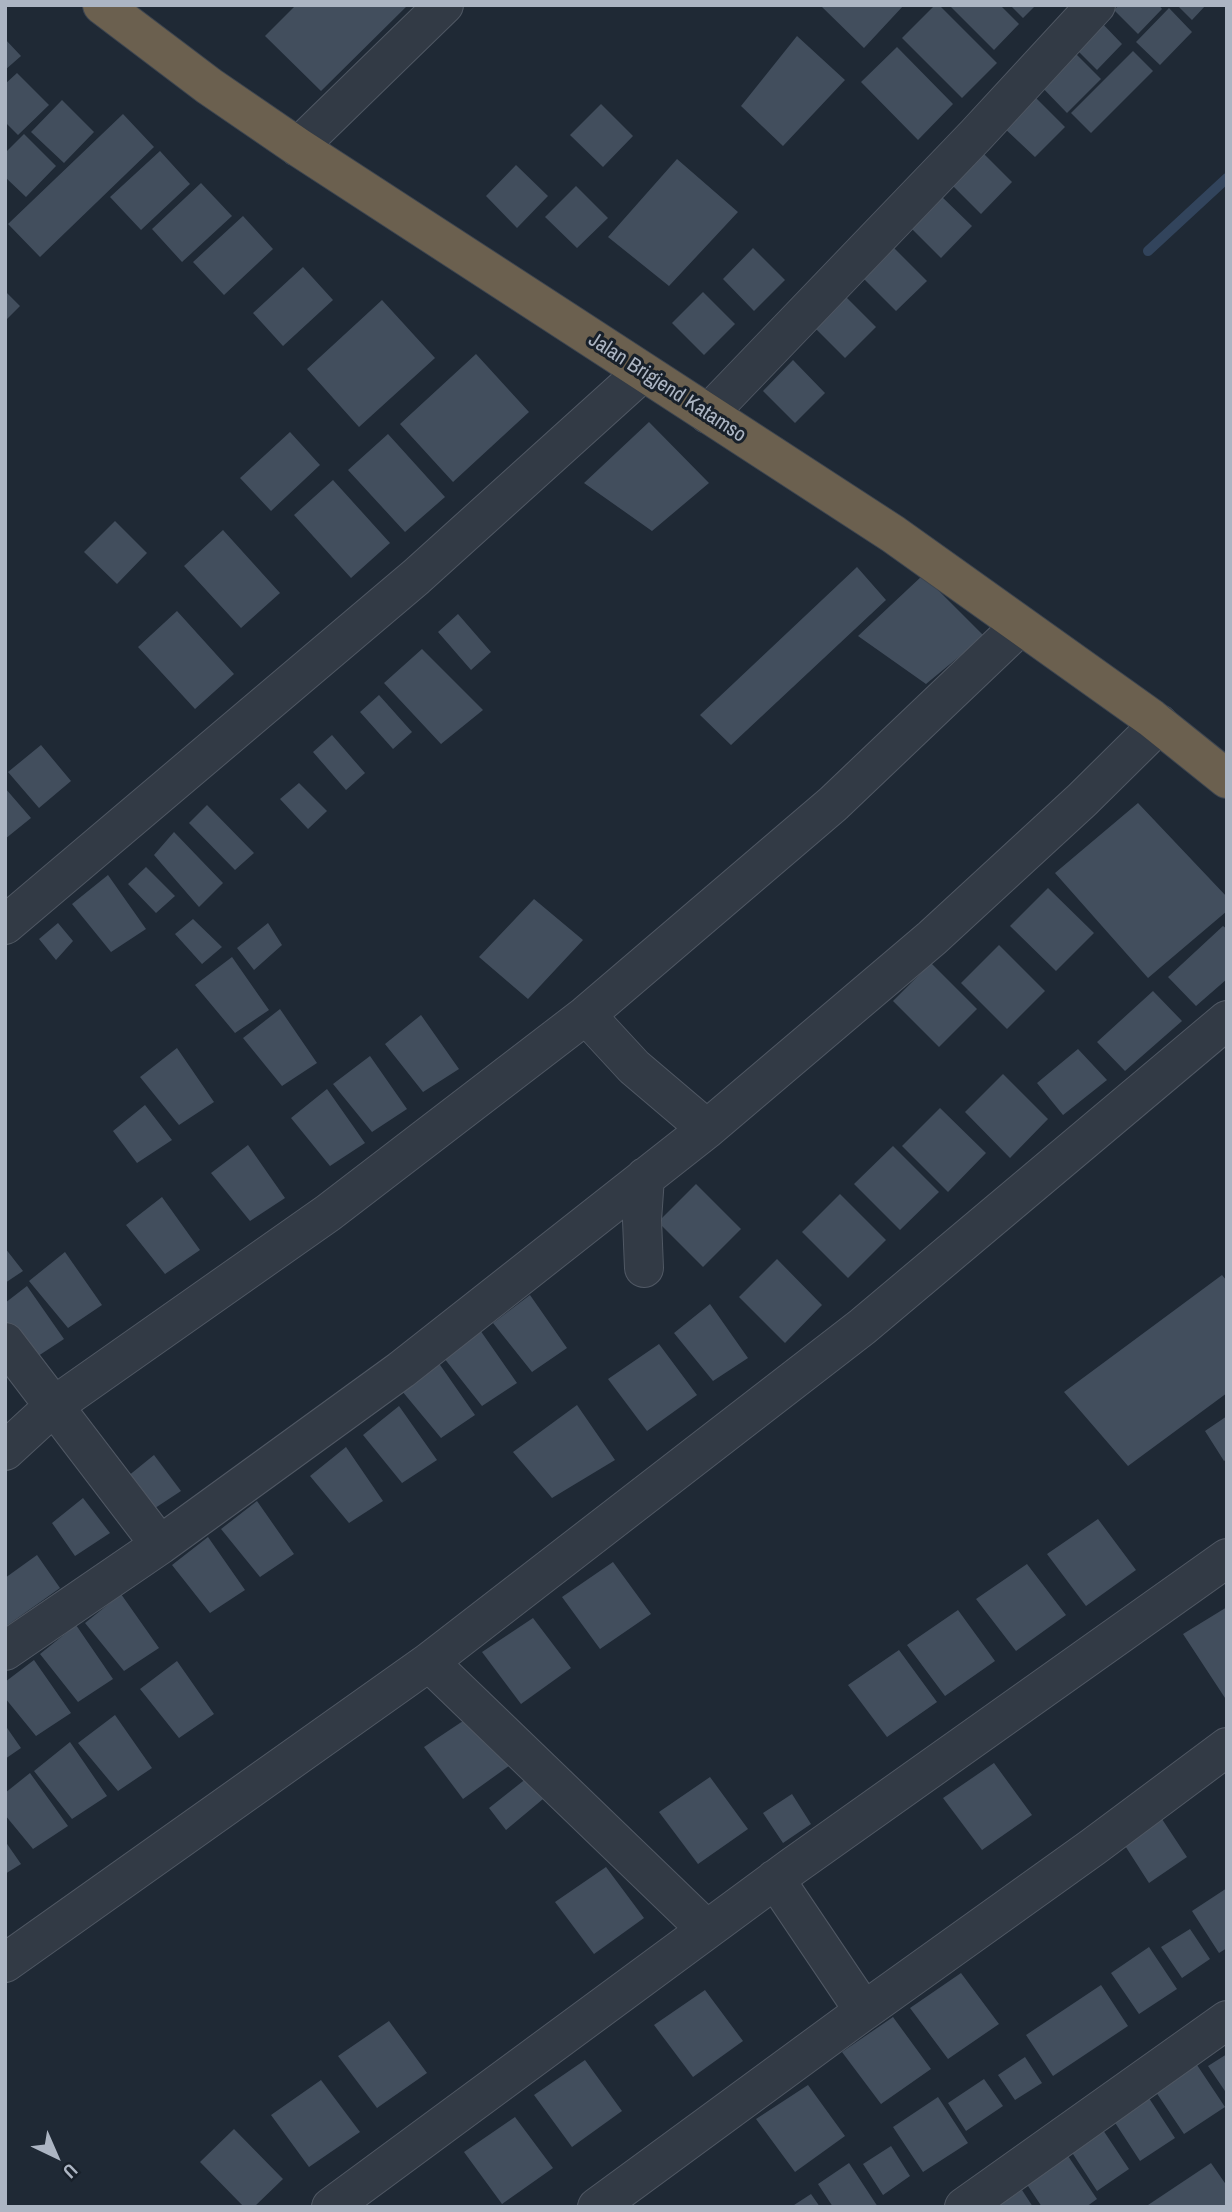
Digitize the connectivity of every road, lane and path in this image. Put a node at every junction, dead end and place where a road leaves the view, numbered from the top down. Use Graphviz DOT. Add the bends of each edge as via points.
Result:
graph roads {
  1 [pos="102,5"];
  2 [pos="444,5"];
  3 [pos="1096,5"];
  4 [pos="298,148"];
  5 [pos="643,372"];
  6 [pos="708,414"];
  7 [pos="1020,626"];
  8 [pos="1159,724"];
  9 [pos="1227,779"];
  10 [pos="5,925"];
  11 [pos="586,1015"];
  12 [pos="1227,1020"];
  13 [pos="707,1129"];
  14 [pos="645,1177"];
  15 [pos="644,1268"];
  16 [pos="5,1342"];
  17 [pos="55,1405"];
  18 [pos="5,1451"];
  19 [pos="160,1545"];
  20 [pos="1227,1559"];
  21 [pos="5,1651"];
  22 [pos="429,1662"];
  23 [pos="1227,1747"];
  24 [pos="775,1879"];
  25 [pos="706,1929"];
  26 [pos="5,1963"];
  27 [pos="864,2011"];
  28 [pos="1227,2020"];
  29 [pos="331,2207"];
  30 [pos="597,2207"];
  31 [pos="964,2207"];
  1 -- 4 [label="highway, Jalan Brigjend Katamso"];
  2 -- 4 [label="street"];
  3 -- 6 [label="street"];
  4 -- 5 [label="highway, Jalan Brigjend Katamso"];
  5 -- 6 [label="highway, Jalan Brigjend Katamso"];
  5 -- 10 [label="street" via="416,577"];
  6 -- 7 [label="highway, Jalan Brigjend Katamso" via="893,534"];
  7 -- 8 [label="highway, Jalan Brigjend Katamso"];
  7 -- 11 [label="street" via="833,804"];
  8 -- 9 [label="highway, Jalan Brigjend Katamso"];
  8 -- 13 [label="street" via="932,938"];
  11 -- 13 [label="street" via="634,1067"];
  11 -- 17 [label="street" via="328,1213"];
  12 -- 22 [label="street" via="862,1326"];
  13 -- 14 [label="street"];
  14 -- 15 [label="street"];
  14 -- 19 [label="street" via="401,1370"];
  16 -- 17 [label="street"];
  17 -- 18 [label="street"];
  17 -- 19 [label="street"];
  19 -- 21 [label="street"];
  20 -- 24 [label="street"];
  22 -- 25 [label="street"];
  22 -- 26 [label="street"];
  23 -- 27 [label="street"];
  24 -- 25 [label="street"];
  24 -- 27 [label="street"];
  25 -- 29 [label="street"];
  27 -- 30 [label="street"];
  28 -- 31 [label="street"];
}
